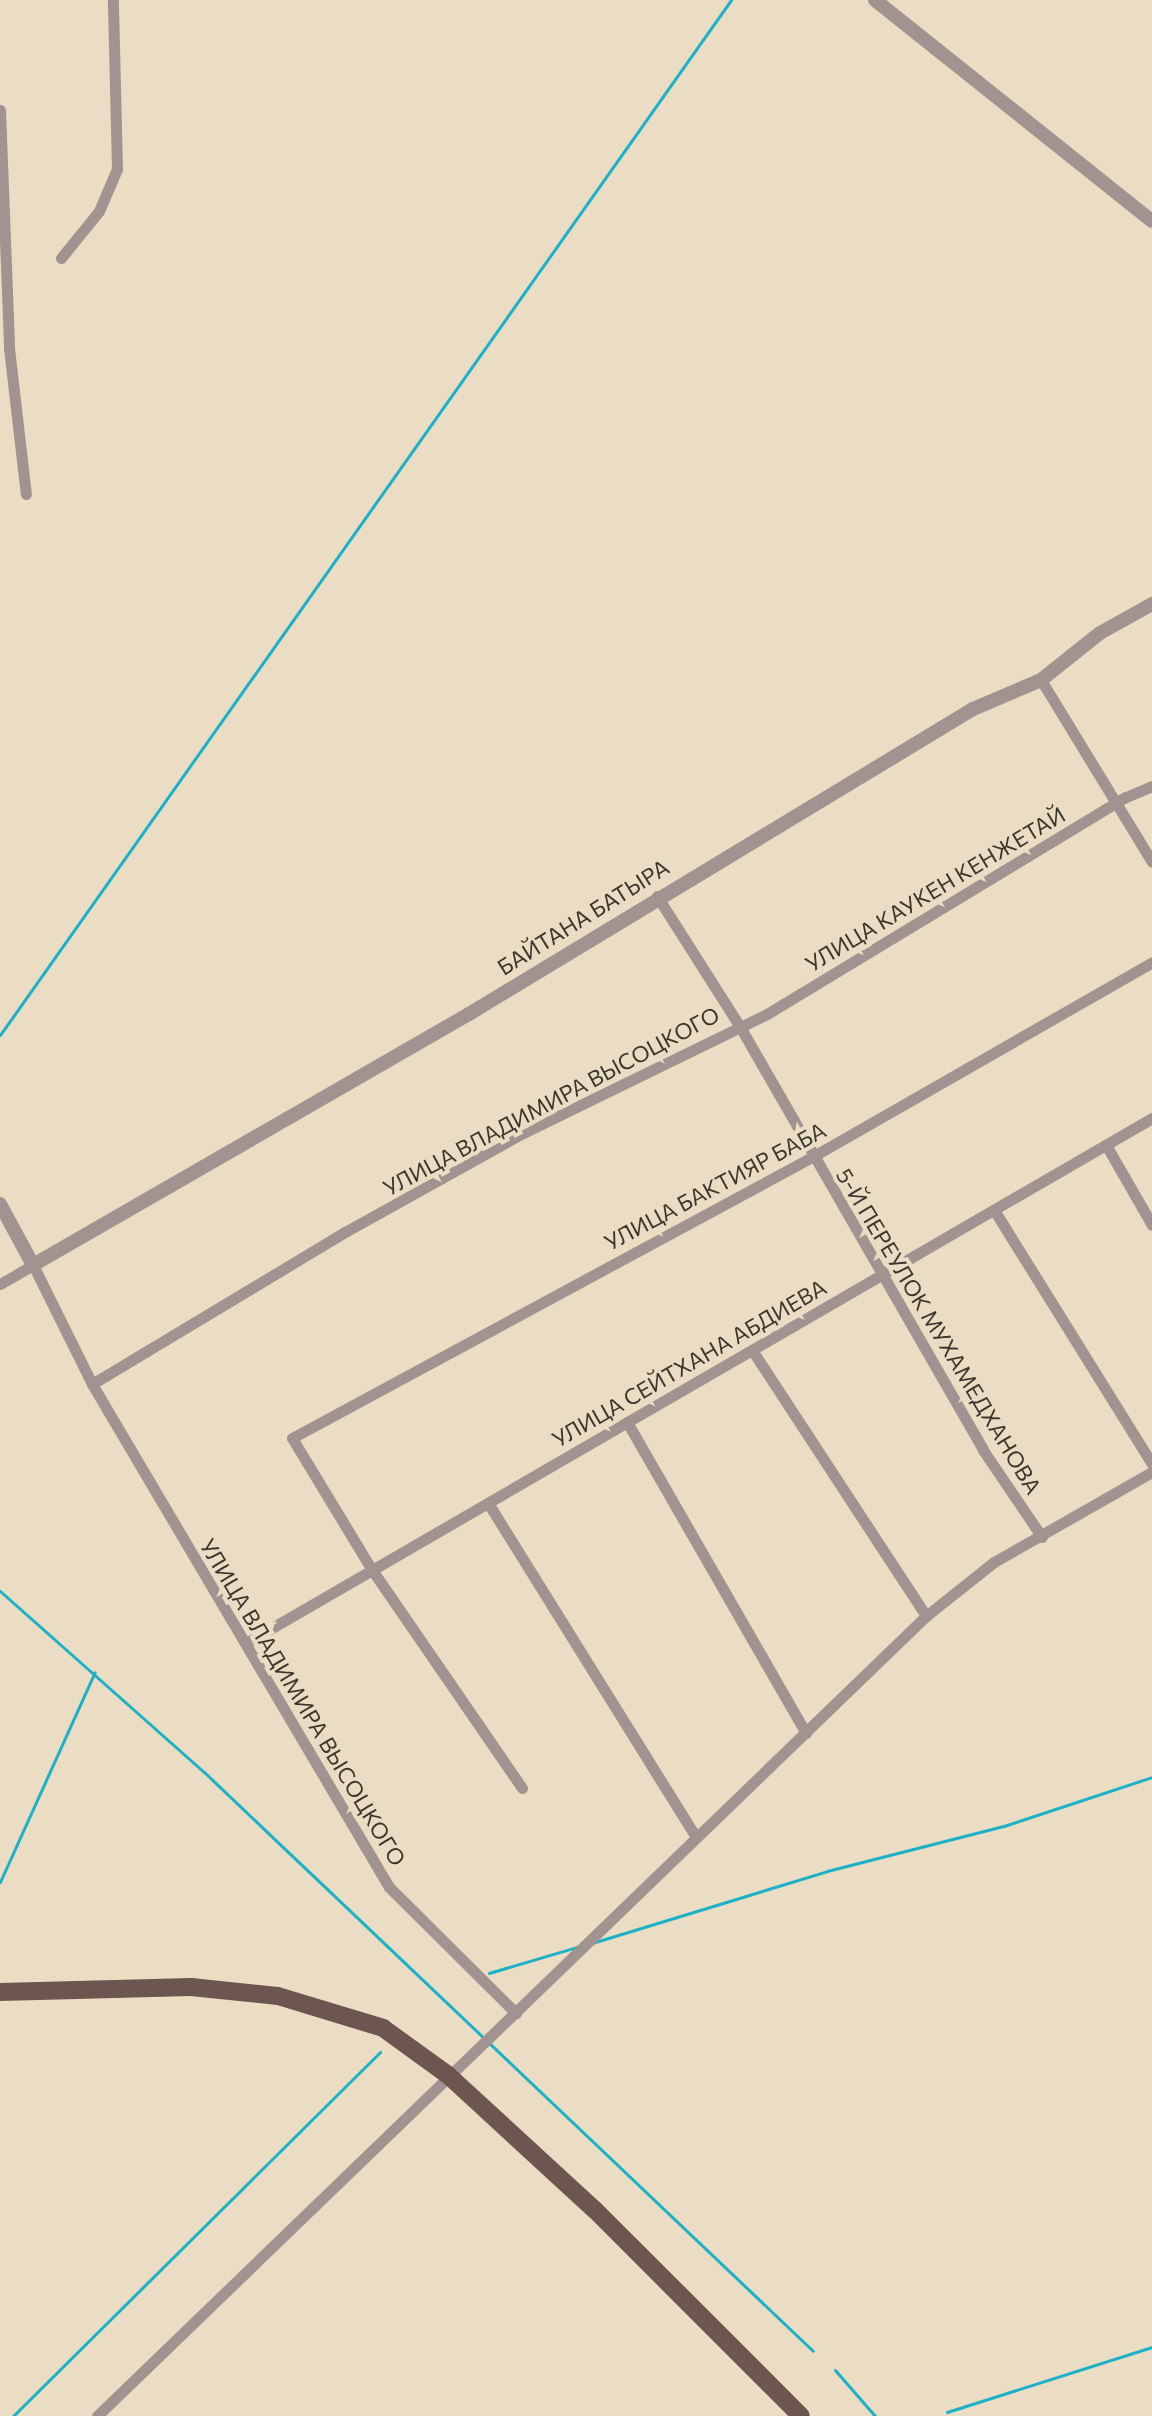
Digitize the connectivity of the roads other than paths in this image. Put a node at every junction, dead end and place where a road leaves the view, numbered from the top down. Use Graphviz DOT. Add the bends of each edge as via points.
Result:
graph roads {
  1 [pos="113,0"];
  2 [pos="875,0"];
  3 [pos="0,110"];
  4 [pos="1152,221"];
  5 [pos="61,258"];
  6 [pos="26,494"];
  7 [pos="1152,604"];
  8 [pos="1041,680"];
  9 [pos="1152,786"];
  10 [pos="1115,803"];
  11 [pos="1152,862"];
  12 [pos="657,896"];
  13 [pos="1152,962"];
  14 [pos="739,1025"];
  15 [pos="1152,1118"];
  16 [pos="1106,1145"];
  17 [pos="812,1157"];
  18 [pos="0,1204"];
  19 [pos="994,1210"];
  20 [pos="1152,1225"];
  21 [pos="33,1265"];
  22 [pos="879,1276"];
  23 [pos="0,1284"];
  24 [pos="752,1350"];
  25 [pos="92,1384"];
  26 [pos="627,1422"];
  27 [pos="1152,1464"];
  28 [pos="1152,1472"];
  29 [pos="488,1503"];
  30 [pos="1042,1537"];
  31 [pos="372,1570"];
  32 [pos="926,1616"];
  33 [pos="246,1643"];
  34 [pos="806,1733"];
  35 [pos="522,1788"];
  36 [pos="696,1837"];
  37 [pos="0,1992"];
  38 [pos="516,2013"];
  39 [pos="448,2075"];
  40 [pos="97,2416"];
  41 [pos="801,2416"];
  1 -- 5 [label="street" via="117,169 99,211"];
  2 -- 4 [label="street"];
  3 -- 6 [label="street" via="9,348"];
  7 -- 8 [label="street, БАЙТАНА БАТЫРА" via="1100,633"];
  8 -- 10 [label="street"];
  8 -- 12 [label="street, БАЙТАНА БАТЫРА" via="973,709"];
  9 -- 10 [label="street, УЛИЦА КАУКЕН КЕНЖЕТАЙ"];
  10 -- 11 [label="street"];
  10 -- 14 [label="street, УЛИЦА КАУКЕН КЕНЖЕТАЙ" via="767,1014"];
  12 -- 14 [label="street, 5-Й ПЕРЕУЛОК МУХАМЕДХАНОВА"];
  12 -- 21 [label="street, БАЙТАНА БАТЫРА" via="469,1014"];
  13 -- 17 [label="street, УЛИЦА БАКТИЯР БАБА"];
  14 -- 17 [label="street, 5-Й ПЕРЕУЛОК МУХАМЕДХАНОВА"];
  14 -- 25 [label="street, УЛИЦА ВЛАДИМИРА ВЫСОЦКОГО" via="521,1134 375,1215"];
  15 -- 16 [label="street, УЛИЦА СЕЙТХАНА АБДИЕВА"];
  16 -- 19 [label="street, УЛИЦА СЕЙТХАНА АБДИЕВА"];
  16 -- 20 [label="street"];
  17 -- 22 [label="street, 5-Й ПЕРЕУЛОК МУХАМЕДХАНОВА"];
  17 -- 31 [label="street, УЛИЦА БАКТИЯР БАБА" via="292,1438"];
  18 -- 21 [label="street"];
  19 -- 22 [label="street, УЛИЦА СЕЙТХАНА АБДИЕВА"];
  19 -- 27 [label="street"];
  21 -- 23 [label="street"];
  21 -- 25 [label="street, УЛИЦА ВЛАДИМИРА ВЫСОЦКОГО"];
  22 -- 24 [label="street, УЛИЦА СЕЙТХАНА АБДИЕВА"];
  22 -- 30 [label="street, 5-Й ПЕРЕУЛОК МУХАМЕДХАНОВА"];
  24 -- 26 [label="street, УЛИЦА СЕЙТХАНА АБДИЕВА"];
  24 -- 32 [label="street"];
  25 -- 33 [label="street, УЛИЦА ВЛАДИМИРА ВЫСОЦКОГО"];
  26 -- 29 [label="street, УЛИЦА СЕЙТХАНА АБДИЕВА"];
  26 -- 34 [label="street"];
  28 -- 30 [label="street"];
  29 -- 31 [label="street, УЛИЦА СЕЙТХАНА АБДИЕВА"];
  29 -- 36 [label="street"];
  30 -- 32 [label="street" via="994,1562"];
  31 -- 33 [label="street, УЛИЦА СЕЙТХАНА АБДИЕВА"];
  31 -- 35 [label="street"];
  32 -- 34 [label="street"];
  33 -- 38 [label="street, УЛИЦА ВЛАДИМИРА ВЫСОЦКОГО" via="389,1887"];
  34 -- 36 [label="street"];
  36 -- 38 [label="street"];
  37 -- 39 [label="main road" via="191,1987 278,1996 383,2028"];
  38 -- 39 [label="street"];
  39 -- 40 [label="street"];
  39 -- 41 [label="main road" via="595,2210"];
}
